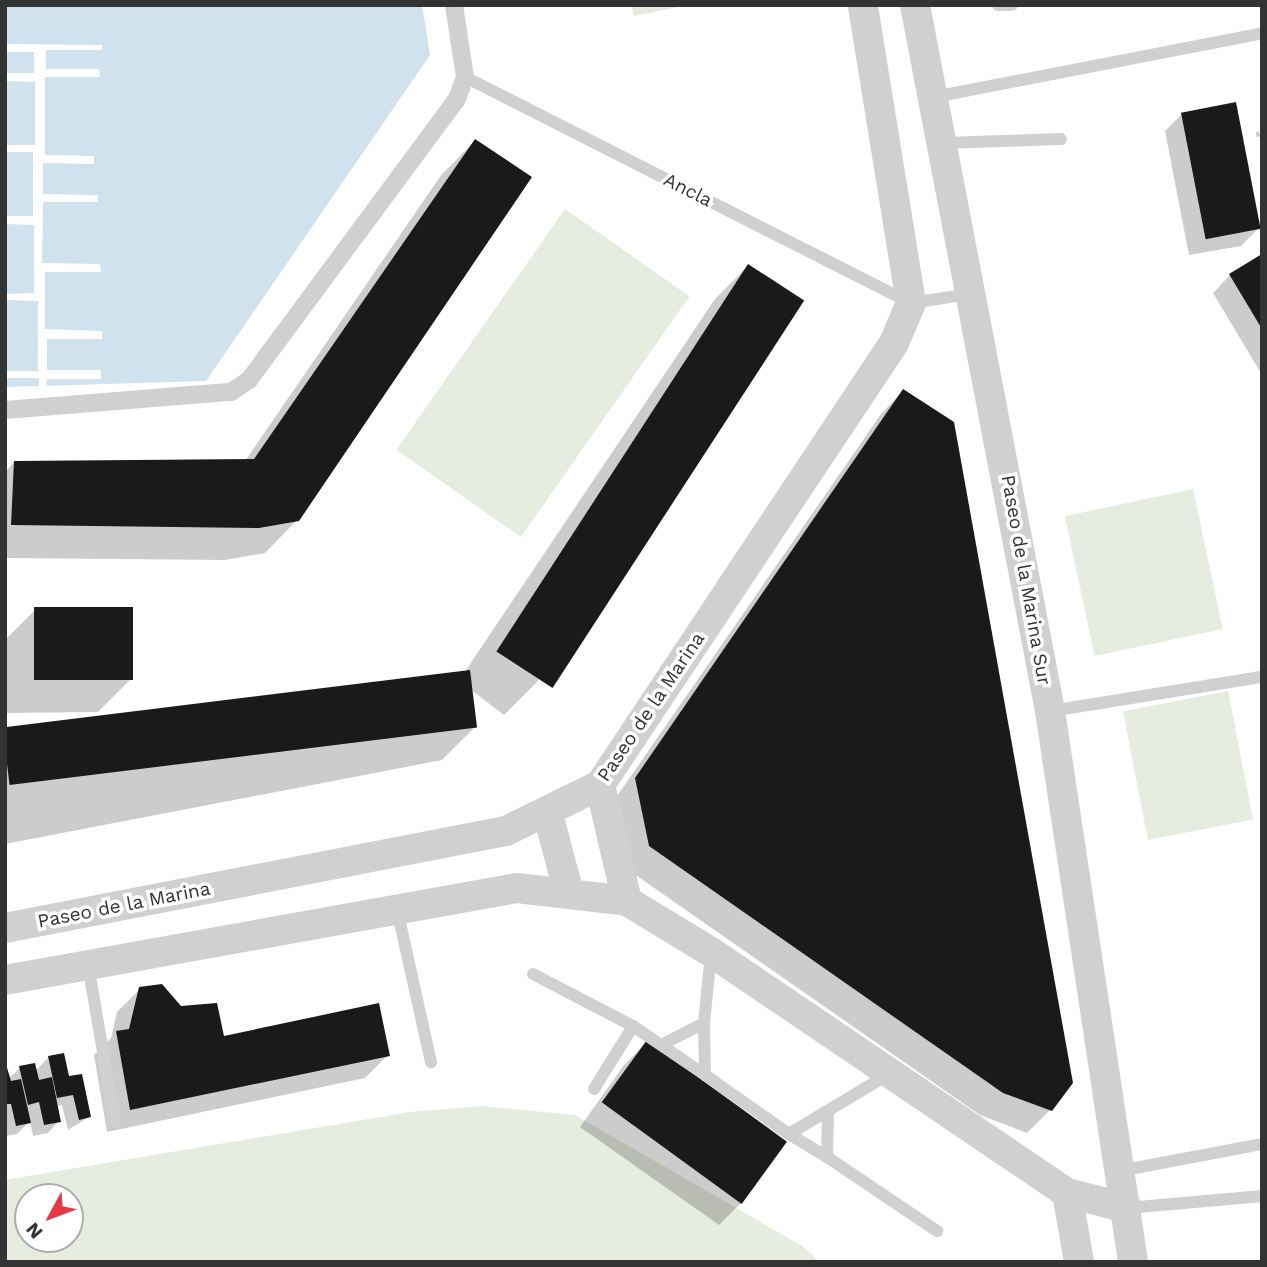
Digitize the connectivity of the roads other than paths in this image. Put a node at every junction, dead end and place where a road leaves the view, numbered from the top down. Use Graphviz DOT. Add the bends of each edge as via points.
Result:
graph roads {
  1 [pos="454,5"];
  2 [pos="863,5"];
  3 [pos="915,5"];
  4 [pos="998,5"];
  5 [pos="1012,5"];
  6 [pos="1262,33"];
  7 [pos="465,77"];
  8 [pos="933,97"];
  9 [pos="1060,139"];
  10 [pos="943,144"];
  11 [pos="970,294"];
  12 [pos="911,303"];
  13 [pos="5,410"];
  14 [pos="1262,677"];
  15 [pos="1050,711"];
  16 [pos="600,785"];
  17 [pos="548,814"];
  18 [pos="568,890"];
  19 [pos="627,901"];
  20 [pos="397,909"];
  21 [pos="5,928"];
  22 [pos="711,952"];
  23 [pos="88,965"];
  24 [pos="533,974"];
  25 [pos="5,980"];
  26 [pos="704,1023"];
  27 [pos="633,1026"];
  28 [pos="663,1044"];
  29 [pos="431,1062"];
  30 [pos="889,1074"];
  31 [pos="705,1075"];
  32 [pos="594,1089"];
  33 [pos="828,1112"];
  34 [pos="116,1122"];
  35 [pos="789,1134"];
  36 [pos="1262,1144"];
  37 [pos="827,1157"];
  38 [pos="1118,1164"];
  39 [pos="1067,1193"];
  40 [pos="1262,1196"];
  41 [pos="1127,1208"];
  42 [pos="937,1231"];
  43 [pos="1079,1262"];
  44 [pos="1133,1262"];
  1 -- 7 [label="street"];
  2 -- 12 [label="street"];
  3 -- 8 [label="street, Paseo de la Marina Sur"];
  4 -- 5 [label="lane"];
  6 -- 8 [label="lane"];
  7 -- 12 [label="lane, Ancla"];
  7 -- 13 [label="street" via="457,99 249,380 231,392"];
  8 -- 10 [label="street, Paseo de la Marina Sur"];
  9 -- 10 [label="lane"];
  10 -- 11 [label="street, Paseo de la Marina Sur"];
  11 -- 12 [label="lane"];
  11 -- 15 [label="street, Paseo de la Marina Sur"];
  12 -- 16 [label="street, Paseo de la Marina" via="894,343"];
  14 -- 15 [label="lane"];
  15 -- 38 [label="street, Paseo de la Marina Sur"];
  16 -- 17 [label="street, Paseo de la Marina"];
  16 -- 19 [label="street"];
  17 -- 18 [label="street"];
  17 -- 21 [label="street, Paseo de la Marina" via="506,831"];
  18 -- 19 [label="street"];
  18 -- 20 [label="street" via="517,888"];
  19 -- 22 [label="street"];
  20 -- 23 [label="street"];
  20 -- 29 [label="lane"];
  22 -- 26 [label="lane"];
  22 -- 30 [label="street"];
  23 -- 25 [label="street"];
  23 -- 34 [label="lane"];
  24 -- 27 [label="lane"];
  26 -- 28 [label="lane"];
  26 -- 31 [label="lane"];
  27 -- 28 [label="lane"];
  27 -- 32 [label="lane"];
  28 -- 31 [label="lane"];
  30 -- 33 [label="lane"];
  30 -- 39 [label="street"];
  31 -- 35 [label="lane"];
  33 -- 35 [label="lane"];
  33 -- 37 [label="lane"];
  35 -- 37 [label="lane"];
  36 -- 38 [label="lane"];
  37 -- 42 [label="lane"];
  38 -- 41 [label="street"];
  39 -- 41 [label="street"];
  39 -- 43 [label="street"];
  40 -- 41 [label="lane"];
  41 -- 44 [label="street"];
}
